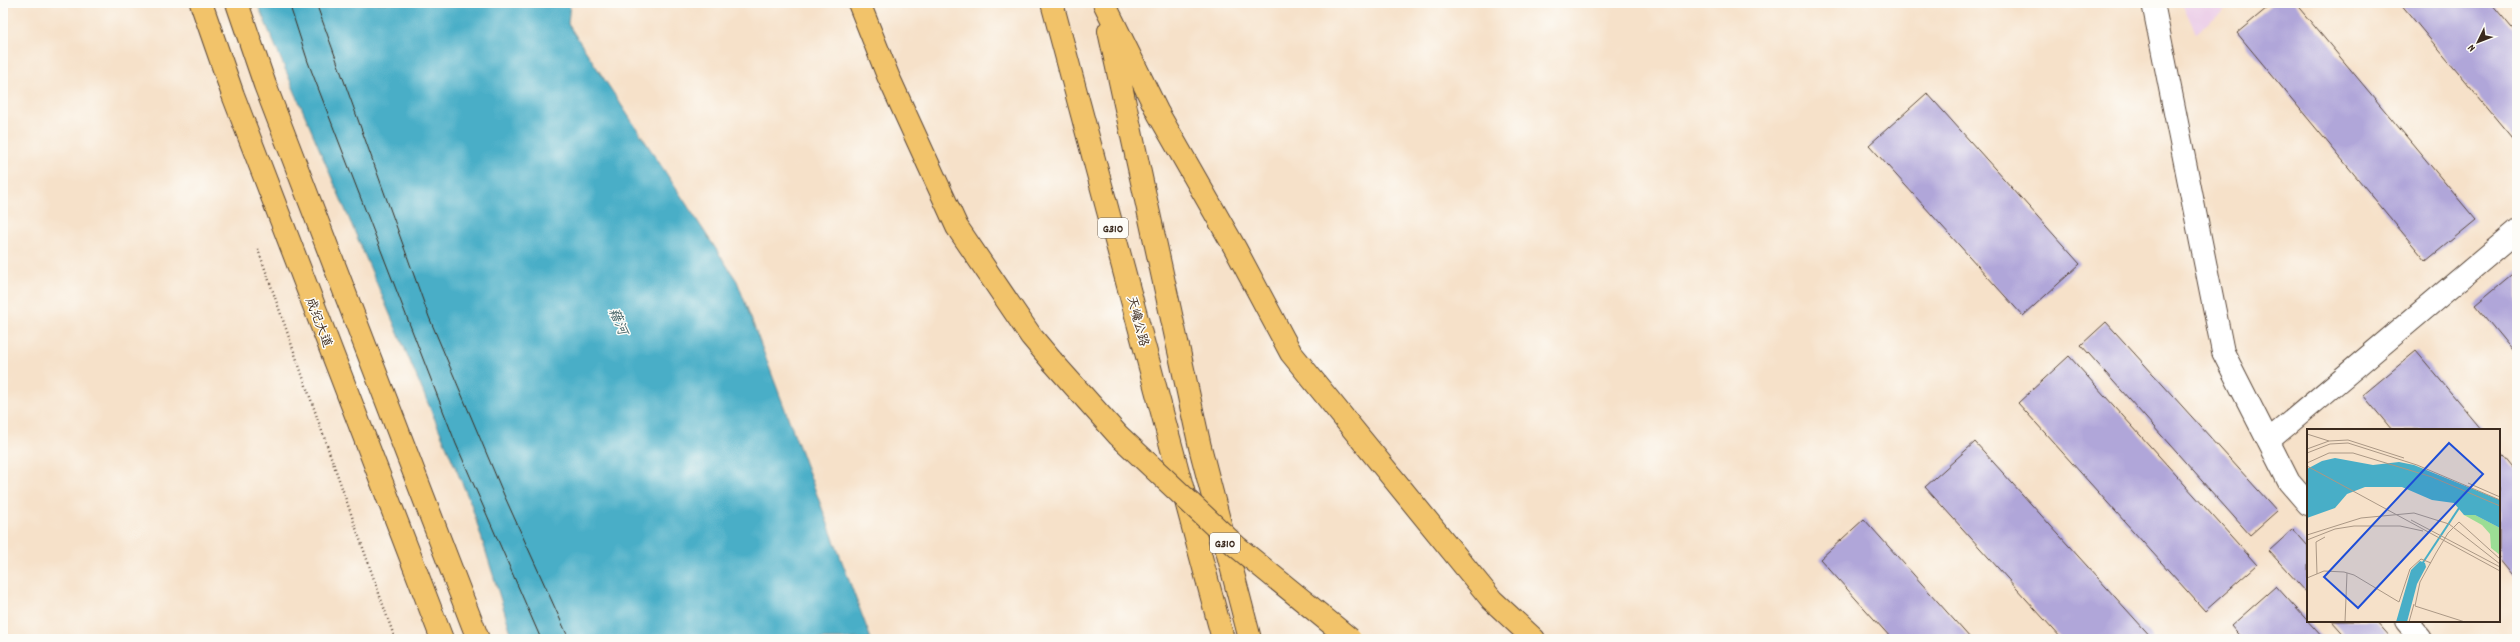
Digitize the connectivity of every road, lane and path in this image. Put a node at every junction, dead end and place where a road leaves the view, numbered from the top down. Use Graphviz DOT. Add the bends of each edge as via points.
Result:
graph roads {
  1 [pos="201,3"];
  2 [pos="237,3"];
  3 [pos="859,3"];
  4 [pos="1052,3"];
  5 [pos="1103,3"];
  6 [pos="2153,3"];
  7 [pos="2517,231"];
  8 [pos="256,243"];
  9 [pos="2268,441"];
  10 [pos="2307,503"];
  11 [pos="2407,622"];
  12 [pos="395,639"];
  13 [pos="442,639"];
  14 [pos="478,639"];
  15 [pos="1223,639"];
  16 [pos="1250,639"];
  17 [pos="1350,639"];
  18 [pos="1534,639"];
  19 [pos="2422,639"];
  1 -- 13 [label="main road, 成纪大道" via="233,95"];
  2 -- 14 [label="main road" via="265,85"];
  3 -- 17 [label="main road, bridge" via="888,76 957,227 1031,336 1118,435 1236,546"];
  4 -- 15 [label="main road, 天巉公路 / G310, bridge"];
  5 -- 16 [label="main road, G310, bridge" via="1200,447"];
  5 -- 18 [label="main road" via="1158,113 1291,353 1492,600"];
  6 -- 9 [label="street" via="2223,352"];
  7 -- 9 [label="street"];
  8 -- 12 [label="path"];
  9 -- 10 [label="street" via="2289,482"];
  11 -- 19 [label="street"];
}
